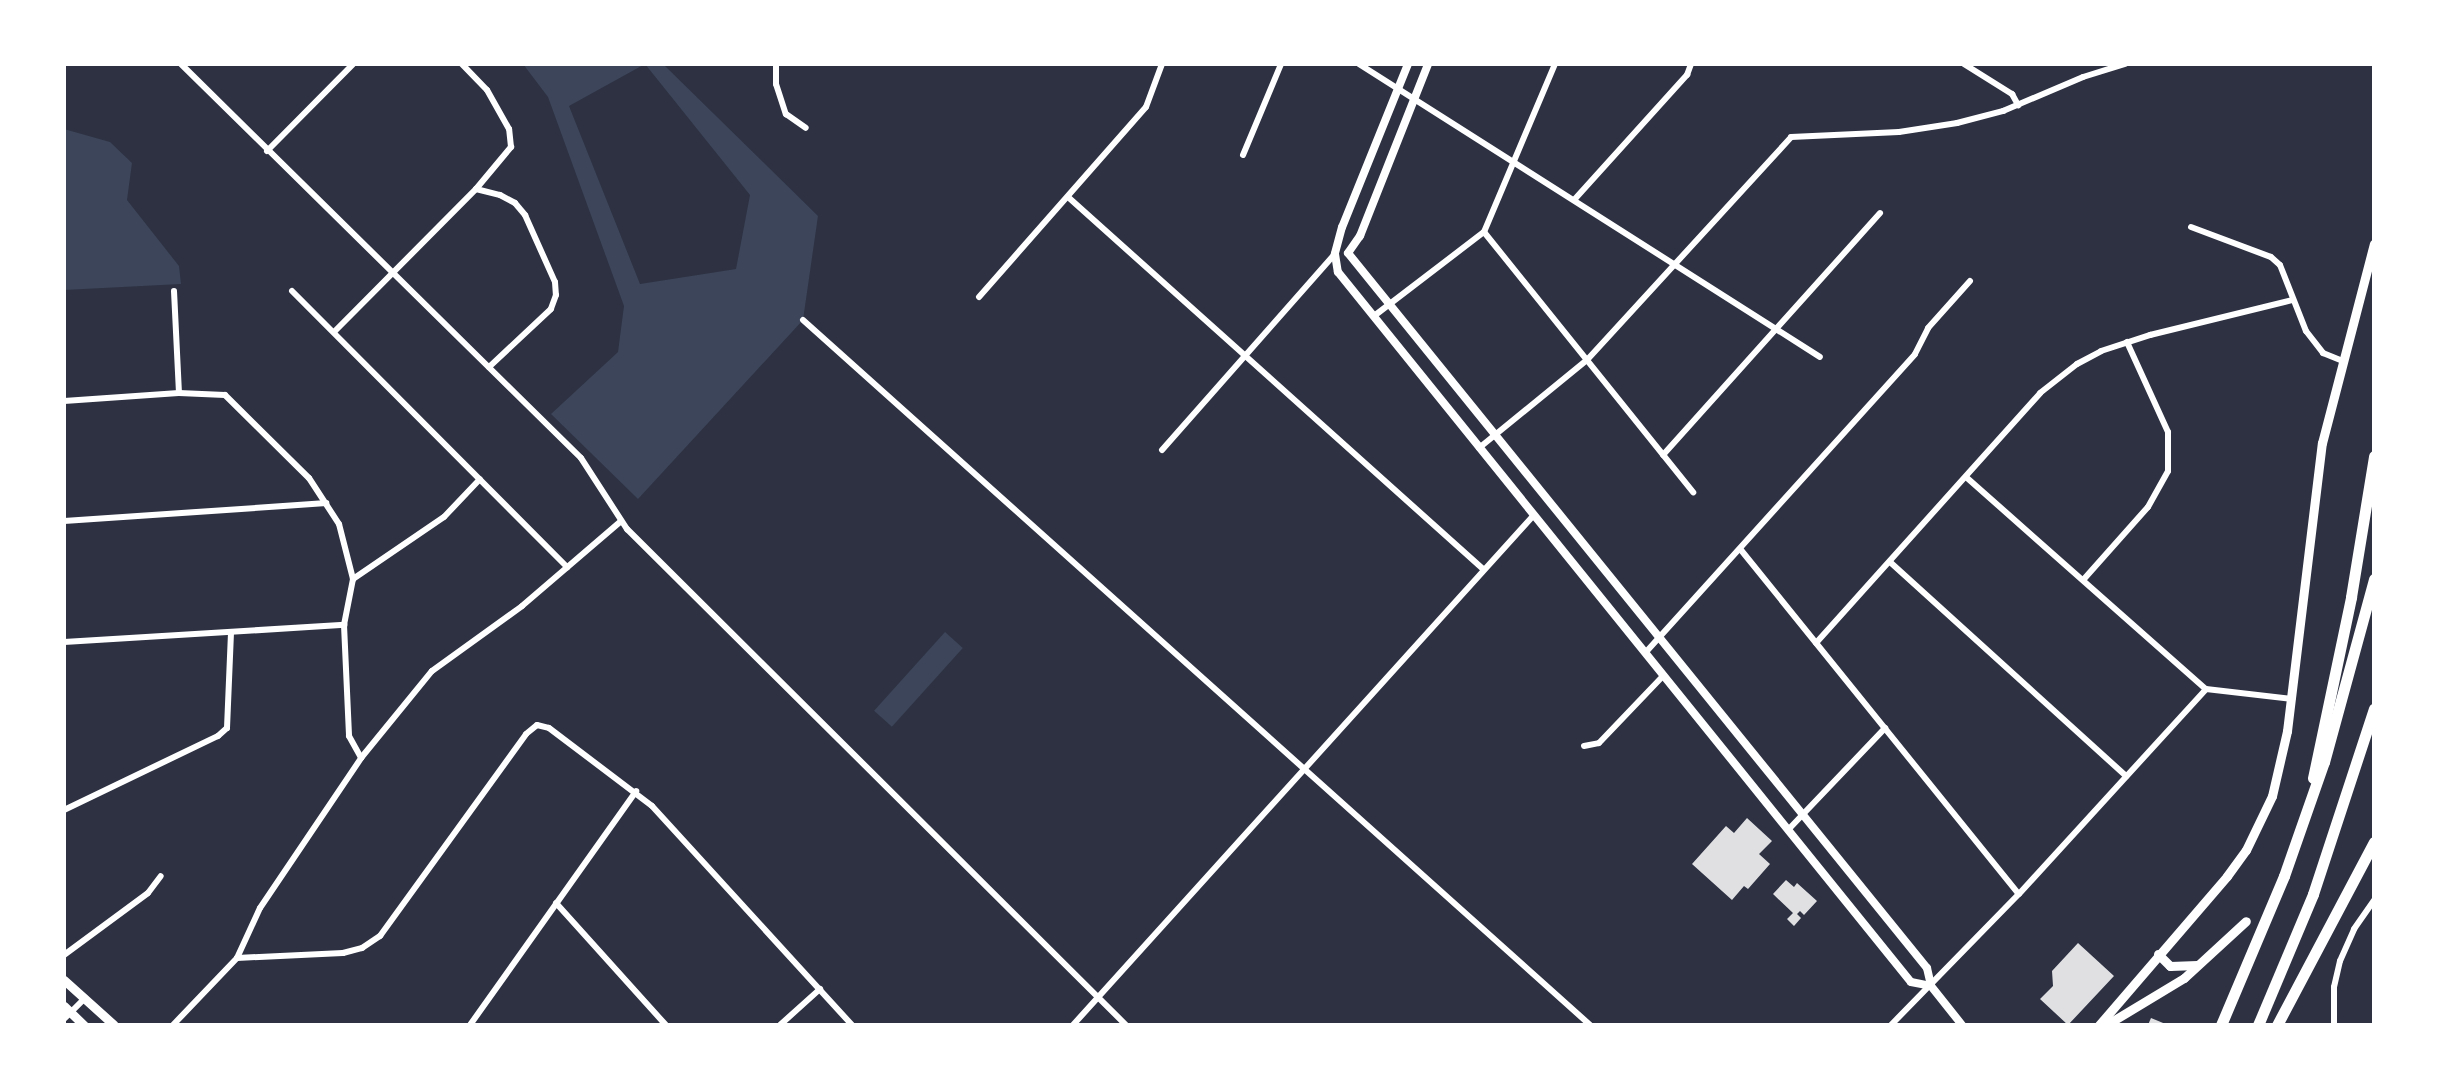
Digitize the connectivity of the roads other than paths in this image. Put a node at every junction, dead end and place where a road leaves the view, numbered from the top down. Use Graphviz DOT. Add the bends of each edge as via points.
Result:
graph roads {
  1 [pos="181,64"];
  2 [pos="353,64"];
  3 [pos="462,64"];
  4 [pos="776,64"];
  5 [pos="1162,64"];
  6 [pos="1281,64"];
  7 [pos="1359,64"];
  8 [pos="1408,64"];
  9 [pos="1428,64"];
  10 [pos="1555,64"];
  11 [pos="1691,64"];
  12 [pos="1964,64"];
  13 [pos="2125,64"];
  14 [pos="1398,89"];
  15 [pos="1414,99"];
  16 [pos="2018,105"];
  17 [pos="806,128"];
  18 [pos="267,151"];
  19 [pos="1243,155"];
  20 [pos="1515,164"];
  21 [pos="476,189"];
  22 [pos="1068,197"];
  23 [pos="1574,200"];
  24 [pos="1880,213"];
  25 [pos="2191,227"];
  26 [pos="1484,232"];
  27 [pos="2374,244"];
  28 [pos="1348,253"];
  29 [pos="1335,254"];
  30 [pos="1677,265"];
  31 [pos="392,273"];
  32 [pos="1970,281"];
  33 [pos="174,291"];
  34 [pos="292,291"];
  35 [pos="979,297"];
  36 [pos="2293,300"];
  37 [pos="1389,305"];
  38 [pos="1374,316"];
  39 [pos="803,320"];
  40 [pos="1776,327"];
  41 [pos="334,332"];
  42 [pos="2127,342"];
  43 [pos="1246,357"];
  44 [pos="1820,357"];
  45 [pos="1587,360"];
  46 [pos="2343,361"];
  47 [pos="489,367"];
  48 [pos="179,393"];
  49 [pos="64,401"];
  50 [pos="1495,435"];
  51 [pos="1479,448"];
  52 [pos="1162,450"];
  53 [pos="1663,455"];
  54 [pos="2374,456"];
  55 [pos="1966,477"];
  56 [pos="480,479"];
  57 [pos="1693,492"];
  58 [pos="326,503"];
  59 [pos="1533,516"];
  60 [pos="64,521"];
  61 [pos="621,521"];
  62 [pos="1741,550"];
  63 [pos="1890,562"];
  64 [pos="567,567"];
  65 [pos="1483,569"];
  66 [pos="353,579"];
  67 [pos="2084,579"];
  68 [pos="2374,579"];
  69 [pos="344,625"];
  70 [pos="231,633"];
  71 [pos="1661,638"];
  72 [pos="64,642"];
  73 [pos="1816,643"];
  74 [pos="1646,652"];
  75 [pos="1664,675"];
  76 [pos="2206,689"];
  77 [pos="2292,699"];
  78 [pos="2374,709"];
  79 [pos="1885,728"];
  80 [pos="1584,746"];
  81 [pos="361,758"];
  82 [pos="1304,769"];
  83 [pos="2126,776"];
  84 [pos="636,791"];
  85 [pos="64,810"];
  86 [pos="1802,817"];
  87 [pos="2303,823"];
  88 [pos="1788,830"];
  89 [pos="2374,842"];
  90 [pos="161,876"];
  91 [pos="2019,894"];
  92 [pos="2373,901"];
  93 [pos="556,903"];
  94 [pos="2246,921"];
  95 [pos="2158,954"];
  96 [pos="64,955"];
  97 [pos="237,958"];
  98 [pos="2200,964"];
  99 [pos="64,980"];
  100 [pos="1931,986"];
  101 [pos="820,989"];
  102 [pos="1098,997"];
  103 [pos="85,998"];
  104 [pos="66,1013"];
  105 [pos="473,1024"];
  106 [pos="84,1025"];
  107 [pos="114,1025"];
  108 [pos="173,1025"];
  109 [pos="666,1025"];
  110 [pos="780,1025"];
  111 [pos="852,1025"];
  112 [pos="1073,1025"];
  113 [pos="1126,1025"];
  114 [pos="1590,1025"];
  115 [pos="1891,1025"];
  116 [pos="1962,1025"];
  117 [pos="2099,1025"];
  118 [pos="2106,1025"];
  119 [pos="2221,1025"];
  120 [pos="2258,1025"];
  121 [pos="2277,1025"];
  122 [pos="2334,1025"];
  1 -- 18 [label="street"];
  2 -- 18 [label="street"];
  3 -- 21 [label="street" via="487,90 509,129 511,147"];
  4 -- 17 [label="street" via="786,114"];
  5 -- 22 [label="street" via="1146,107"];
  6 -- 19 [label="street"];
  7 -- 14 [label="street"];
  8 -- 14 [label="street"];
  9 -- 15 [label="street"];
  10 -- 20 [label="street"];
  11 -- 23 [label="street" via="1687,75"];
  12 -- 16 [label="street" via="2012,94"];
  13 -- 16 [label="street"];
  14 -- 15 [label="street"];
  14 -- 29 [label="street"];
  15 -- 20 [label="street"];
  15 -- 28 [label="street" via="1360,236"];
  16 -- 30 [label="street" via="1927,129 1791,137"];
  18 -- 31 [label="street"];
  20 -- 23 [label="street"];
  20 -- 26 [label="street"];
  21 -- 31 [label="street"];
  21 -- 47 [label="street" via="508,199 525,215 556,295 551,309"];
  22 -- 35 [label="street"];
  22 -- 43 [label="street"];
  23 -- 30 [label="street"];
  24 -- 40 [label="street"];
  25 -- 36 [label="street" via="2271,257 2280,265"];
  26 -- 37 [label="street"];
  26 -- 45 [label="street"];
  27 -- 46 [label="main road"];
  28 -- 29 [label="street"];
  28 -- 37 [label="street"];
  29 -- 38 [label="street" via="1338,272"];
  29 -- 43 [label="street"];
  30 -- 40 [label="street"];
  30 -- 45 [label="street"];
  31 -- 41 [label="street"];
  31 -- 47 [label="street"];
  32 -- 62 [label="street" via="1928,328 1915,354"];
  33 -- 48 [label="street"];
  34 -- 41 [label="street"];
  36 -- 42 [label="street"];
  36 -- 46 [label="street" via="2316,346"];
  37 -- 38 [label="street"];
  37 -- 50 [label="street"];
  38 -- 51 [label="street"];
  39 -- 82 [label="street"];
  40 -- 44 [label="street"];
  40 -- 53 [label="street"];
  41 -- 56 [label="street"];
  42 -- 55 [label="street" via="2057,378"];
  42 -- 67 [label="street" via="2168,432 2168,471 2148,507"];
  43 -- 52 [label="street"];
  43 -- 65 [label="street"];
  45 -- 50 [label="street"];
  45 -- 53 [label="street"];
  46 -- 77 [label="main road" via="2316,478"];
  47 -- 61 [label="street" via="581,458"];
  48 -- 49 [label="street"];
  48 -- 58 [label="street" via="225,395 309,478"];
  50 -- 51 [label="street"];
  50 -- 71 [label="street"];
  51 -- 59 [label="street"];
  53 -- 57 [label="street"];
  54 -- 87 [label="highway" via="2351,597"];
  55 -- 63 [label="street"];
  55 -- 67 [label="street"];
  56 -- 64 [label="street"];
  56 -- 66 [label="street" via="444,517"];
  58 -- 60 [label="street"];
  58 -- 66 [label="street" via="339,524"];
  59 -- 65 [label="street"];
  59 -- 74 [label="street"];
  61 -- 64 [label="street"];
  61 -- 102 [label="street"];
  62 -- 71 [label="street"];
  62 -- 73 [label="street"];
  63 -- 73 [label="street"];
  63 -- 83 [label="street"];
  64 -- 81 [label="street" via="432,671"];
  65 -- 82 [label="street"];
  66 -- 69 [label="street"];
  67 -- 76 [label="street"];
  68 -- 87 [label="highway"];
  69 -- 70 [label="street"];
  69 -- 81 [label="street" via="349,736"];
  70 -- 72 [label="street"];
  70 -- 85 [label="street" via="227,728"];
  71 -- 74 [label="street"];
  71 -- 86 [label="street"];
  73 -- 79 [label="street"];
  74 -- 75 [label="street"];
  75 -- 80 [label="street" via="1599,743"];
  75 -- 88 [label="street"];
  76 -- 77 [label="street"];
  76 -- 83 [label="street"];
  77 -- 95 [label="main road" via="2281,764 2257,829 2215,892"];
  78 -- 120 [label="highway" via="2313,894"];
  79 -- 86 [label="street"];
  79 -- 91 [label="street"];
  81 -- 97 [label="street" via="260,908"];
  82 -- 102 [label="street"];
  82 -- 114 [label="street"];
  83 -- 91 [label="street"];
  84 -- 93 [label="street"];
  84 -- 97 [label="street" via="549,728 537,725 380,936 343,953"];
  84 -- 101 [label="street"];
  86 -- 88 [label="street"];
  86 -- 100 [label="street" via="1927,968"];
  87 -- 119 [label="highway"];
  88 -- 100 [label="street" via="1911,982"];
  89 -- 121 [label="highway"];
  90 -- 96 [label="street" via="148,893"];
  91 -- 100 [label="street"];
  92 -- 122 [label="street" via="2340,961"];
  93 -- 105 [label="street"];
  93 -- 109 [label="street"];
  94 -- 98 [label="main road"];
  95 -- 98 [label="main road" via="2170,966"];
  95 -- 117 [label="main road"];
  97 -- 108 [label="street"];
  98 -- 118 [label="main road"];
  99 -- 103 [label="main road"];
  100 -- 115 [label="street"];
  100 -- 116 [label="street"];
  101 -- 110 [label="street"];
  101 -- 111 [label="street"];
  102 -- 112 [label="street"];
  102 -- 113 [label="street"];
  103 -- 104 [label="street"];
  103 -- 107 [label="main road"];
  104 -- 106 [label="main road"];
}
